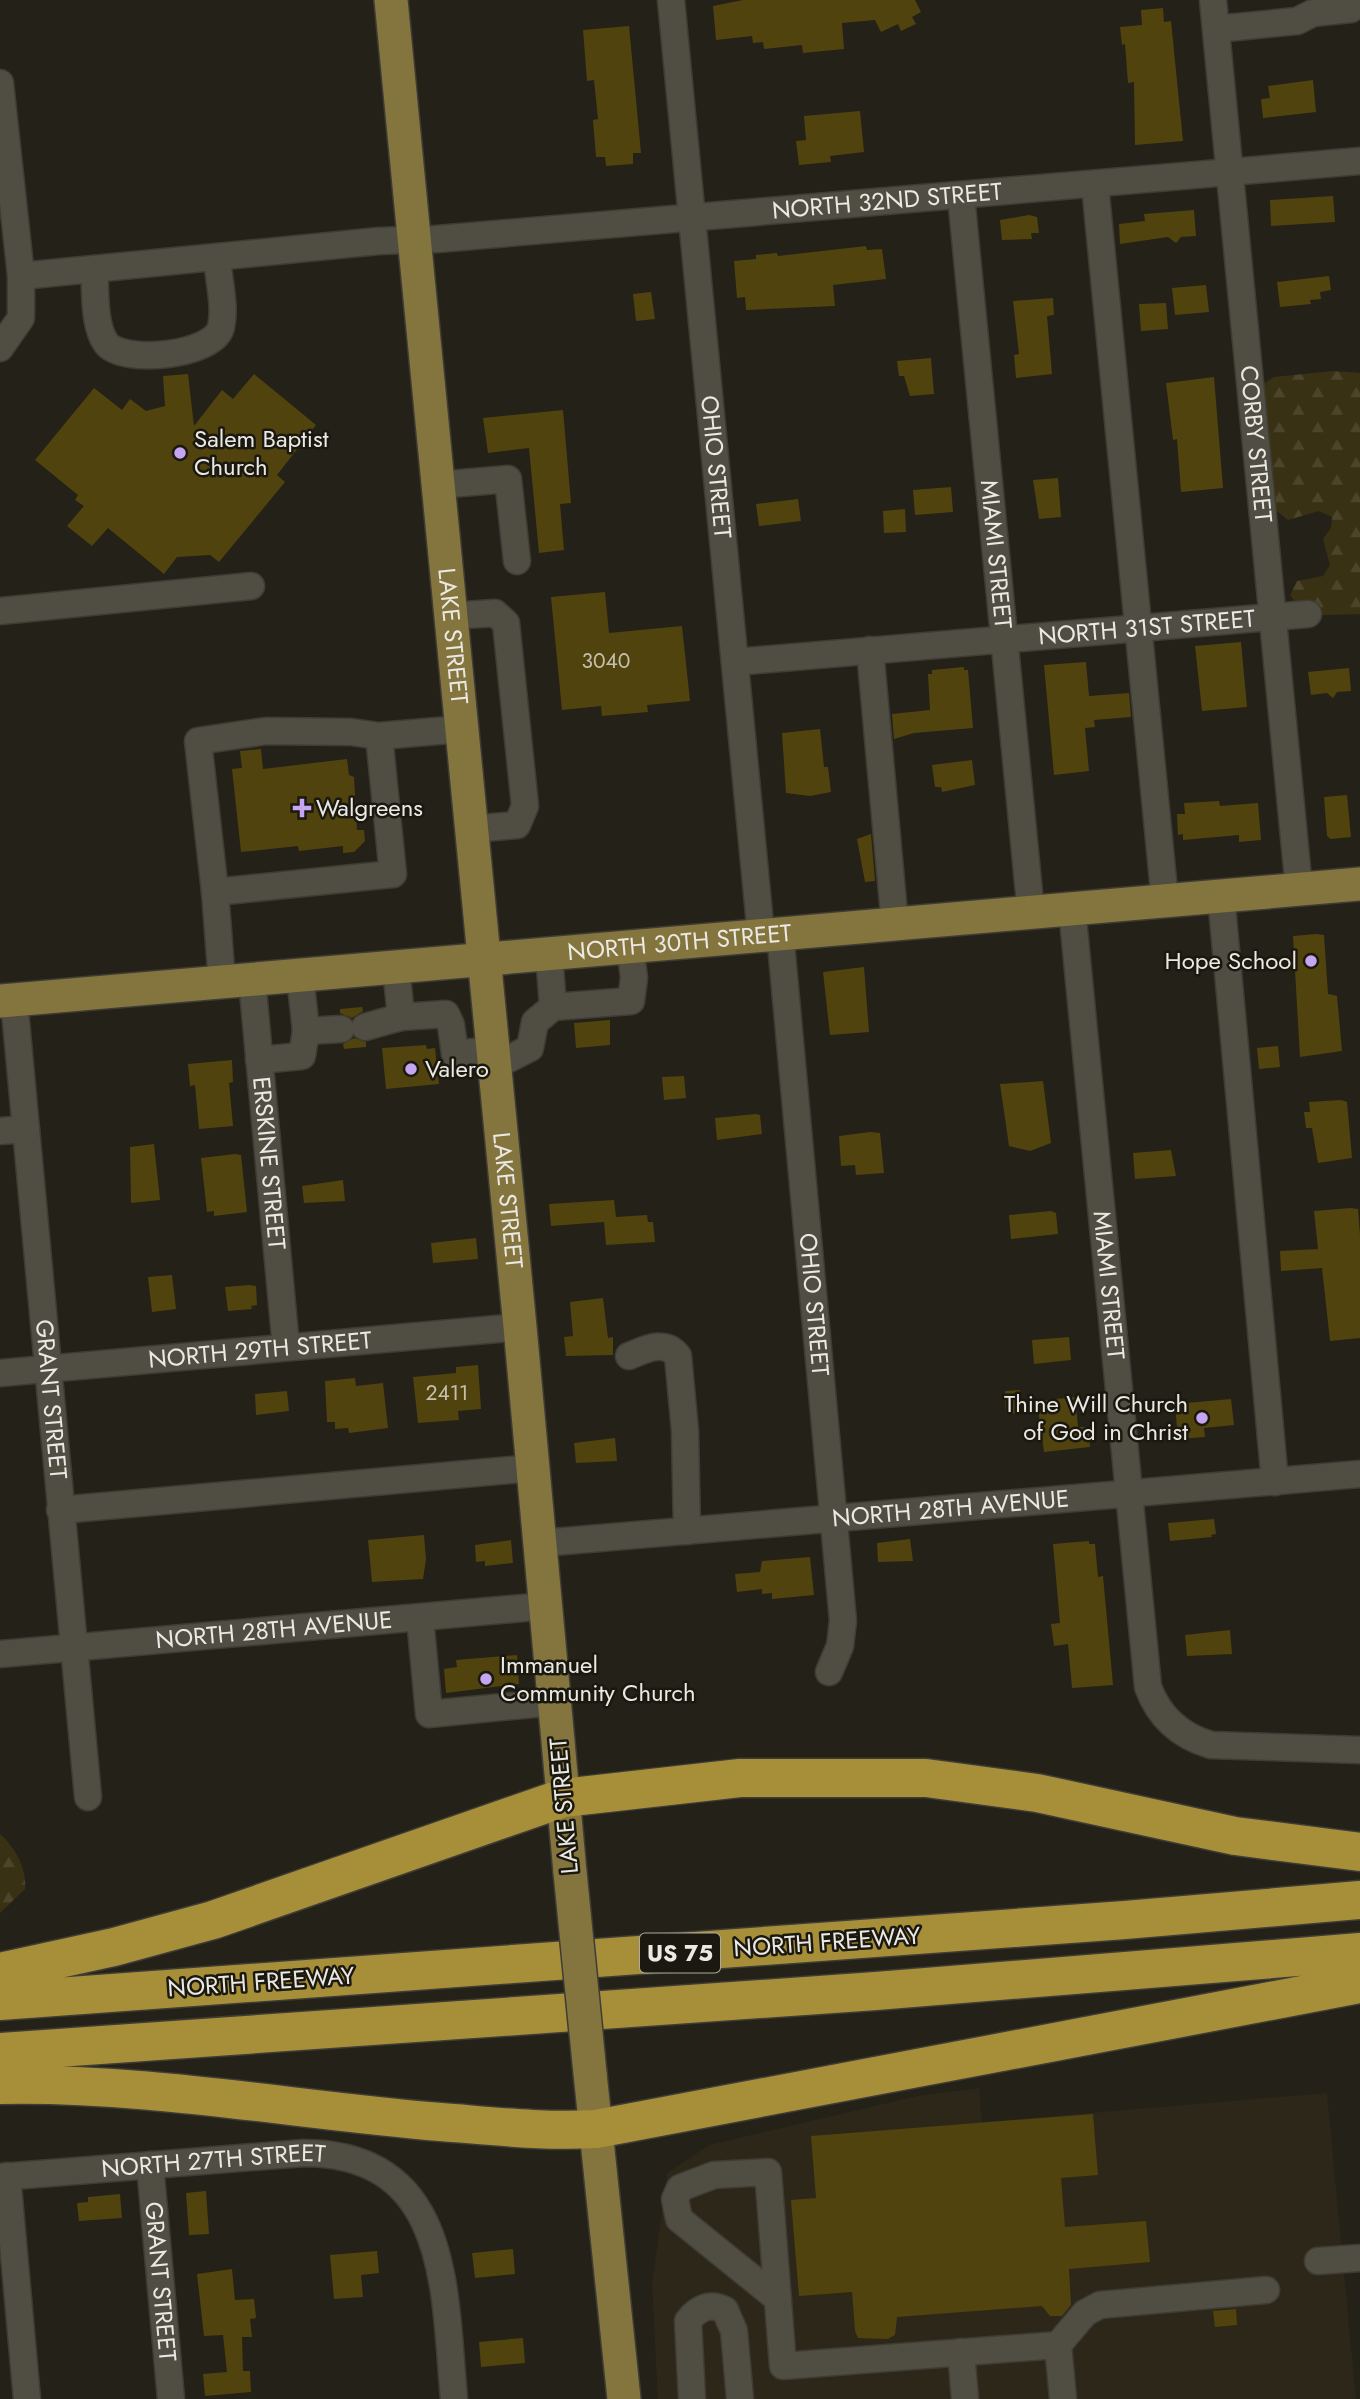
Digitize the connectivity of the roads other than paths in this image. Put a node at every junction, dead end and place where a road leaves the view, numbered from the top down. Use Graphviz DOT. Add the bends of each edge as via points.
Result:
graph roads {
  1 [pos="391,0"];
  2 [pos="671,0"];
  3 [pos="1213,0"];
  4 [pos="1350,0"];
  5 [pos="1216,29"];
  6 [pos="0,83"];
  7 [pos="1360,161"];
  8 [pos="1229,172"];
  9 [pos="1095,185"];
  10 [pos="961,196"];
  11 [pos="692,218"];
  12 [pos="414,241"];
  13 [pos="216,257"];
  14 [pos="94,269"];
  15 [pos="21,276"];
  16 [pos="0,348"];
  17 [pos="438,485"];
  18 [pos="517,561"];
  19 [pos="251,586"];
  20 [pos="0,611"];
  21 [pos="1308,614"];
  22 [pos="450,616"];
  23 [pos="1272,617"];
  24 [pos="1138,628"];
  25 [pos="1004,639"];
  26 [pos="870,650"];
  27 [pos="735,662"];
  28 [pos="461,729"];
  29 [pos="379,736"];
  30 [pos="471,829"];
  31 [pos="1360,884"];
  32 [pos="1299,889"];
  33 [pos="215,892"];
  34 [pos="1221,896"];
  35 [pos="1165,901"];
  36 [pos="1072,909"];
  37 [pos="1031,913"];
  38 [pos="895,925"];
  39 [pos="770,934"];
  40 [pos="631,946"];
  41 [pos="549,954"];
  42 [pos="484,959"];
  43 [pos="396,967"];
  44 [pos="300,976"];
  45 [pos="237,981"];
  46 [pos="7,1000"];
  47 [pos="553,1007"];
  48 [pos="401,1017"];
  49 [pos="306,1031"];
  50 [pos="494,1058"];
  51 [pos="259,1060"];
  52 [pos="12,1120"];
  53 [pos="520,1328"];
  54 [pos="286,1347"];
  55 [pos="629,1356"];
  56 [pos="48,1369"];
  57 [pos="0,1373"];
  58 [pos="533,1468"];
  59 [pos="1360,1474"];
  60 [pos="1275,1482"];
  61 [pos="1128,1494"];
  62 [pos="60,1510"];
  63 [pos="835,1519"];
  64 [pos="687,1531"];
  65 [pos="541,1543"];
  66 [pos="547,1606"];
  67 [pos="420,1618"];
  68 [pos="73,1648"];
  69 [pos="0,1654"];
  70 [pos="830,1672"];
  71 [pos="555,1702"];
  72 [pos="1360,1749"];
  73 [pos="88,1797"];
  74 [pos="563,1798"];
  75 [pos="1360,1852"];
  76 [pos="1360,1900"];
  77 [pos="1360,1952"];
  78 [pos="0,1972"];
  79 [pos="1360,1984"];
  80 [pos="0,2001"];
  81 [pos="0,2052"];
  82 [pos="0,2085"];
  83 [pos="596,2129"];
  84 [pos="150,2165"];
  85 [pos="4,2177"];
  86 [pos="1360,2258"];
  87 [pos="1318,2262"];
  88 [pos="1266,2290"];
  89 [pos="778,2299"];
  90 [pos="1058,2345"];
  91 [pos="961,2352"];
  92 [pos="27,2399"];
  93 [pos="171,2399"];
  94 [pos="454,2399"];
  95 [pos="624,2399"];
  96 [pos="692,2399"];
  97 [pos="740,2399"];
  98 [pos="965,2399"];
  99 [pos="1063,2399"];
  1 -- 12 [label="main road, LAKE STREET"];
  2 -- 11 [label="street, OHIO STREET"];
  3 -- 5 [label="street, CORBY STREET"];
  4 -- 5 [label="street" via="1351,9 1313,13 1297,21"];
  5 -- 8 [label="street, CORBY STREET"];
  6 -- 15 [label="street"];
  7 -- 8 [label="street, NORTH 32ND STREET"];
  8 -- 9 [label="street, NORTH 32ND STREET"];
  8 -- 23 [label="street, CORBY STREET"];
  9 -- 10 [label="street, NORTH 32ND STREET"];
  9 -- 24 [label="street"];
  10 -- 11 [label="street, NORTH 32ND STREET"];
  10 -- 25 [label="street, MIAMI STREET"];
  11 -- 12 [label="street, NORTH 32ND STREET"];
  11 -- 27 [label="street, OHIO STREET"];
  12 -- 13 [label="street, NORTH 32ND STREET"];
  12 -- 17 [label="main road, LAKE STREET"];
  13 -- 14 [label="street, NORTH 32ND STREET"];
  13 -- 14 [label="street" via="221,327 209,344 182,351 126,355 112,349 101,333"];
  14 -- 15 [label="street, NORTH 32ND STREET"];
  15 -- 16 [label="street" via="21,318"];
  17 -- 18 [label="street" via="508,479"];
  17 -- 22 [label="main road, LAKE STREET"];
  19 -- 20 [label="street"];
  21 -- 23 [label="street, NORTH 31ST STREET"];
  22 -- 28 [label="main road, LAKE STREET"];
  22 -- 30 [label="street" via="495,612 506,623 525,806 517,825"];
  23 -- 24 [label="street, NORTH 31ST STREET"];
  23 -- 32 [label="street, CORBY STREET"];
  24 -- 25 [label="street, NORTH 31ST STREET"];
  24 -- 35 [label="street"];
  25 -- 26 [label="street, NORTH 31ST STREET"];
  25 -- 37 [label="street, MIAMI STREET"];
  26 -- 27 [label="street, NORTH 31ST STREET"];
  26 -- 38 [label="street"];
  27 -- 39 [label="street, OHIO STREET"];
  28 -- 29 [label="street"];
  28 -- 30 [label="main road, LAKE STREET"];
  29 -- 33 [label="street" via="393,874"];
  29 -- 33 [label="street, ERSKINE STREET" via="266,731 198,741"];
  30 -- 42 [label="main road, LAKE STREET"];
  31 -- 32 [label="main road, NORTH 30TH STREET"];
  32 -- 34 [label="main road, NORTH 30TH STREET"];
  33 -- 45 [label="street, ERSKINE STREET"];
  34 -- 35 [label="main road, NORTH 30TH STREET"];
  34 -- 60 [label="street"];
  35 -- 36 [label="main road, NORTH 30TH STREET"];
  36 -- 37 [label="main road, NORTH 30TH STREET"];
  36 -- 61 [label="street, MIAMI STREET"];
  37 -- 38 [label="main road, NORTH 30TH STREET"];
  38 -- 39 [label="main road, NORTH 30TH STREET"];
  39 -- 40 [label="main road, NORTH 30TH STREET"];
  39 -- 63 [label="street, OHIO STREET"];
  40 -- 41 [label="main road, NORTH 30TH STREET"];
  40 -- 47 [label="street" via="631,1001"];
  41 -- 42 [label="main road, NORTH 30TH STREET"];
  41 -- 47 [label="street"];
  42 -- 43 [label="main road, NORTH 30TH STREET"];
  42 -- 50 [label="main road, LAKE STREET"];
  43 -- 44 [label="main road, NORTH 30TH STREET"];
  43 -- 48 [label="street"];
  44 -- 45 [label="main road, NORTH 30TH STREET"];
  44 -- 49 [label="street"];
  45 -- 46 [label="main road, NORTH 30TH STREET"];
  45 -- 51 [label="street, ERSKINE STREET"];
  46 -- 52 [label="street, GRANT STREET"];
  47 -- 50 [label="street" via="535,1022 530,1048"];
  48 -- 49 [label="street" via="353,1028"];
  48 -- 50 [label="street" via="446,1014 455,1054"];
  49 -- 51 [label="street" via="302,1056"];
  50 -- 53 [label="main road, LAKE STREET"];
  51 -- 54 [label="street, ERSKINE STREET"];
  52 -- 56 [label="street, GRANT STREET"];
  53 -- 54 [label="street, NORTH 29TH STREET"];
  53 -- 58 [label="main road, LAKE STREET"];
  54 -- 56 [label="street, NORTH 29TH STREET"];
  55 -- 64 [label="street" via="659,1346 673,1349 678,1356"];
  56 -- 57 [label="street, NORTH 29TH STREET"];
  56 -- 62 [label="street, GRANT STREET"];
  58 -- 62 [label="street"];
  58 -- 65 [label="main road, LAKE STREET"];
  59 -- 60 [label="street, NORTH 28TH AVENUE"];
  60 -- 61 [label="street, NORTH 28TH AVENUE"];
  61 -- 63 [label="street, NORTH 28TH AVENUE"];
  61 -- 72 [label="street, MIAMI STREET" via="1145,1668 1154,1701 1176,1729 1211,1745"];
  62 -- 68 [label="street, GRANT STREET"];
  63 -- 64 [label="street, NORTH 28TH AVENUE"];
  63 -- 70 [label="street, OHIO STREET" via="843,1626"];
  64 -- 65 [label="street, NORTH 28TH AVENUE"];
  65 -- 66 [label="main road, LAKE STREET"];
  66 -- 67 [label="street, NORTH 28TH AVENUE"];
  66 -- 71 [label="main road, LAKE STREET"];
  67 -- 68 [label="street, NORTH 28TH AVENUE"];
  67 -- 71 [label="street" via="429,1714"];
  68 -- 69 [label="street, NORTH 28TH AVENUE"];
  68 -- 73 [label="street, GRANT STREET"];
  71 -- 74 [label="main road, LAKE STREET"];
  74 -- 75 [label="highway" via="763,1777 926,1778 1037,1793 1236,1836"];
  74 -- 78 [label="highway" via="213,1920"];
  74 -- 83 [label="main road, LAKE STREET, bridge"];
  76 -- 80 [label="highway, NORTH FREEWAY / US 75"];
  77 -- 81 [label="highway, US 75"];
  79 -- 83 [label="highway"];
  82 -- 83 [label="highway" via="166,2092 397,2118"];
  83 -- 95 [label="main road, LAKE STREET"];
  84 -- 85 [label="street, NORTH 27TH STREET"];
  84 -- 93 [label="street, GRANT STREET"];
  84 -- 94 [label="street, NORTH 27TH STREET" via="304,2153 335,2155 379,2172 412,2202 432,2236 439,2261"];
  85 -- 92 [label="street"];
  86 -- 87 [label="street"];
  88 -- 90 [label="street" via="1100,2305 1085,2313"];
  89 -- 89 [label="street" via="768,2172 714,2175 680,2188 675,2199 679,2219"];
  89 -- 91 [label="street" via="783,2365"];
  90 -- 91 [label="street"];
  90 -- 99 [label="street"];
  91 -- 98 [label="street"];
  96 -- 97 [label="street" via="688,2321 697,2309 712,2306 725,2310 732,2322"];
}
